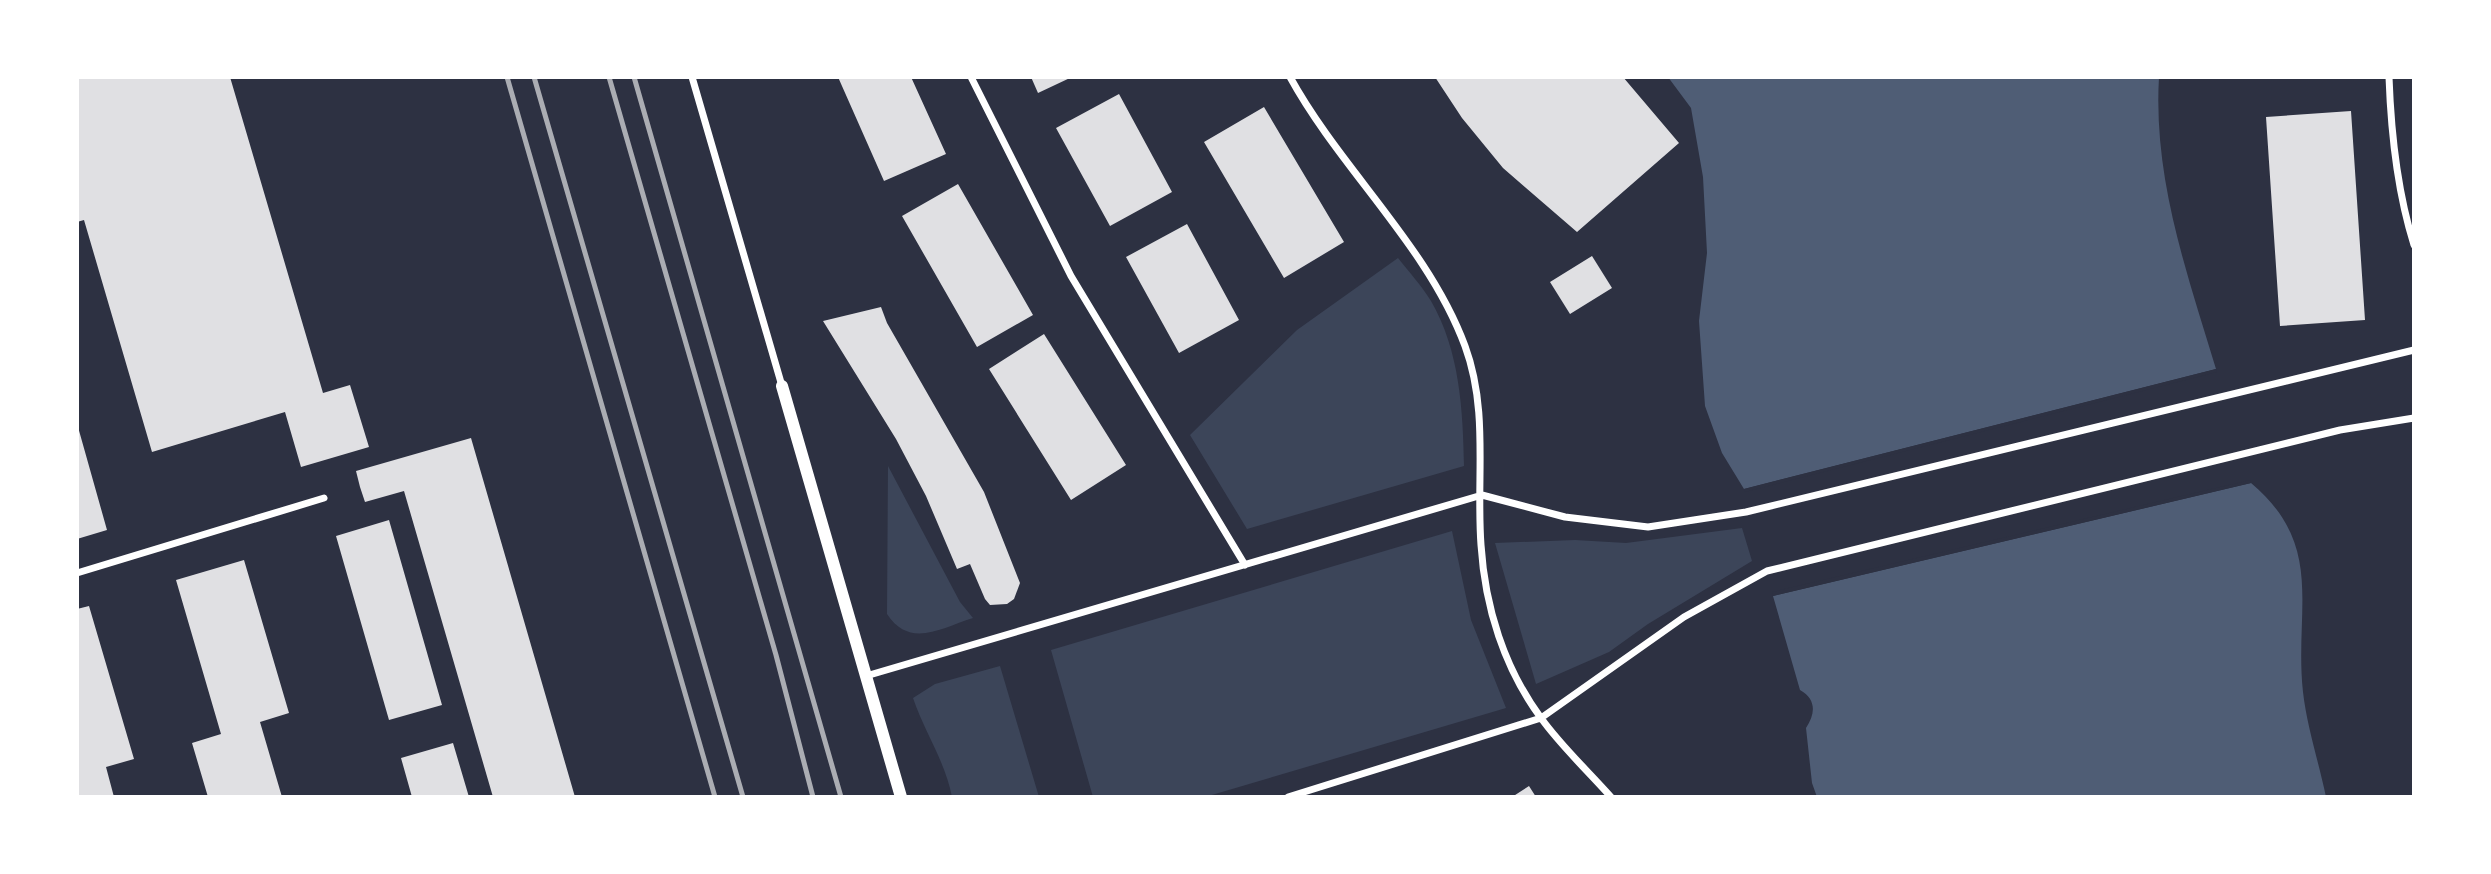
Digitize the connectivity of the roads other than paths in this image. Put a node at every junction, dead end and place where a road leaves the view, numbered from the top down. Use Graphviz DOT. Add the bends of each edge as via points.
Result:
graph roads {
  1 [pos="692,77"];
  2 [pos="971,77"];
  3 [pos="1290,77"];
  4 [pos="2389,77"];
  5 [pos="2414,245"];
  6 [pos="2414,350"];
  7 [pos="782,386"];
  8 [pos="2414,418"];
  9 [pos="1482,495"];
  10 [pos="324,498"];
  11 [pos="1245,565"];
  12 [pos="77,573"];
  13 [pos="866,676"];
  14 [pos="1541,718"];
  15 [pos="1308,794"];
  16 [pos="901,797"];
  17 [pos="1288,797"];
  18 [pos="1611,797"];
  1 -- 7 [label="street"];
  2 -- 11 [label="street" via="1071,276"];
  3 -- 9 [label="street" via="1308,111 1436,286 1466,347 1480,407"];
  4 -- 5 [label="street" via="2391,123"];
  6 -- 9 [label="street" via="1746,512 1648,527 1565,517"];
  7 -- 13 [label="street"];
  8 -- 14 [label="street" via="2340,430 1767,571 1684,617"];
  9 -- 11 [label="street"];
  9 -- 14 [label="street" via="1481,545 1492,614 1508,664"];
  10 -- 12 [label="street"];
  11 -- 13 [label="street"];
  13 -- 16 [label="street"];
  14 -- 15 [label="street"];
  14 -- 18 [label="street"];
  15 -- 17 [label="street"];
}
